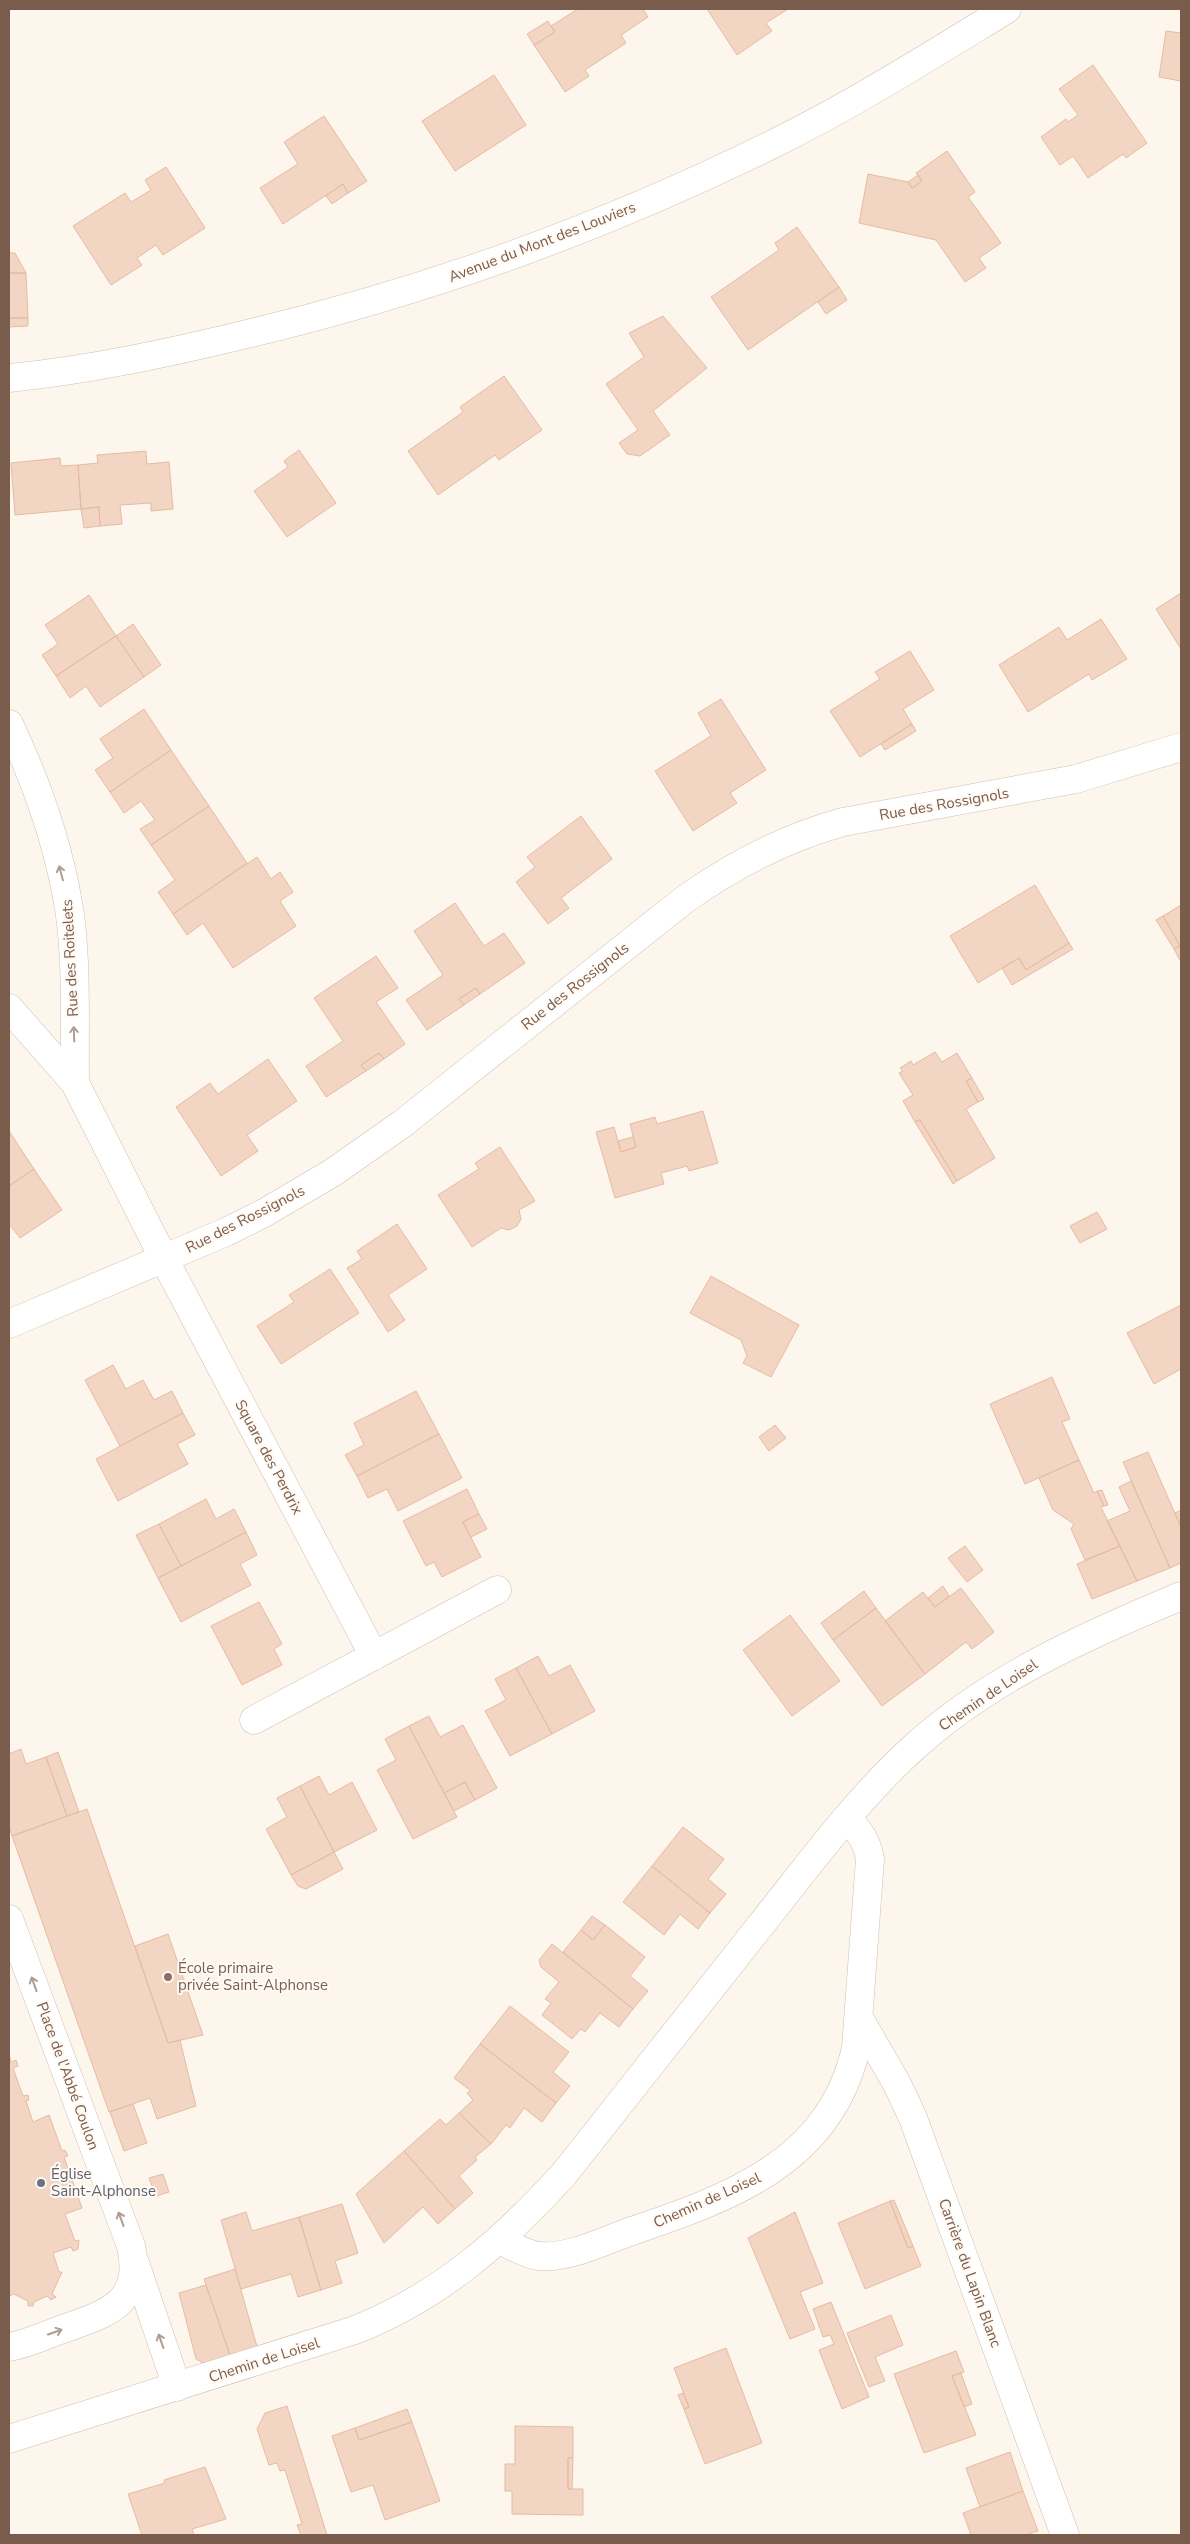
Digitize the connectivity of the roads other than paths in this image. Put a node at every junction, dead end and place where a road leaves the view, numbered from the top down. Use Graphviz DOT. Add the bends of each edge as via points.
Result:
graph roads {
  1 [pos="1007,9"];
  2 [pos="9,378"];
  3 [pos="9,724"];
  4 [pos="1181,747"];
  5 [pos="9,1008"];
  6 [pos="75,1083"];
  7 [pos="164,1259"];
  8 [pos="9,1324"];
  9 [pos="497,1590"];
  10 [pos="1181,1596"];
  11 [pos="374,1656"];
  12 [pos="254,1720"];
  13 [pos="847,1818"];
  14 [pos="9,1919"];
  15 [pos="859,2018"];
  16 [pos="499,2240"];
  17 [pos="135,2263"];
  18 [pos="9,2347"];
  19 [pos="177,2387"];
  20 [pos="9,2439"];
  21 [pos="1065,2535"];
  1 -- 2 [label="street, Avenue du Mont des Louviers" via="877,89 774,144 633,208 515,256 448,279 280,326 84,370"];
  6 -- 3 [label="street, Rue des Roitelets, one-way" via="73,963 67,897 49,825"];
  4 -- 7 [label="street, Rue des Rossignols" via="1076,779 844,822 808,832 744,861 684,900 402,1124 332,1173 264,1213"];
  5 -- 6 [label="street, Rue des Roitelets"];
  6 -- 7 [label="street, Rue des Roitelets"];
  7 -- 8 [label="street, Rue des Rossignols"];
  7 -- 11 [label="street, Square des Perdrix"];
  9 -- 11 [label="street"];
  10 -- 13 [label="street, Chemin de Loisel" via="1098,1631 1001,1682 913,1748"];
  11 -- 12 [label="street"];
  13 -- 15 [label="street, Chemin de Loisel" via="864,1838 870,1859"];
  13 -- 16 [label="street, Chemin de Loisel" via="564,2174"];
  17 -- 14 [label="street, Place de l'Abbé Coulon, one-way" via="132,2246"];
  15 -- 16 [label="street, Chemin de Loisel" via="851,2070 841,2094 813,2134 775,2169 734,2192 672,2218 576,2251 536,2256"];
  15 -- 21 [label="street, Carrière du Lapin Blanc" via="913,2118"];
  16 -- 19 [label="street, Chemin de Loisel" via="440,2286 380,2320"];
  18 -- 17 [label="street, Place de l'Abbé Coulon, one-way" via="101,2316 118,2306 128,2294"];
  19 -- 17 [label="street, Place de l'Abbé Coulon, one-way"];
  19 -- 20 [label="street, Chemin de Loisel"];
}
